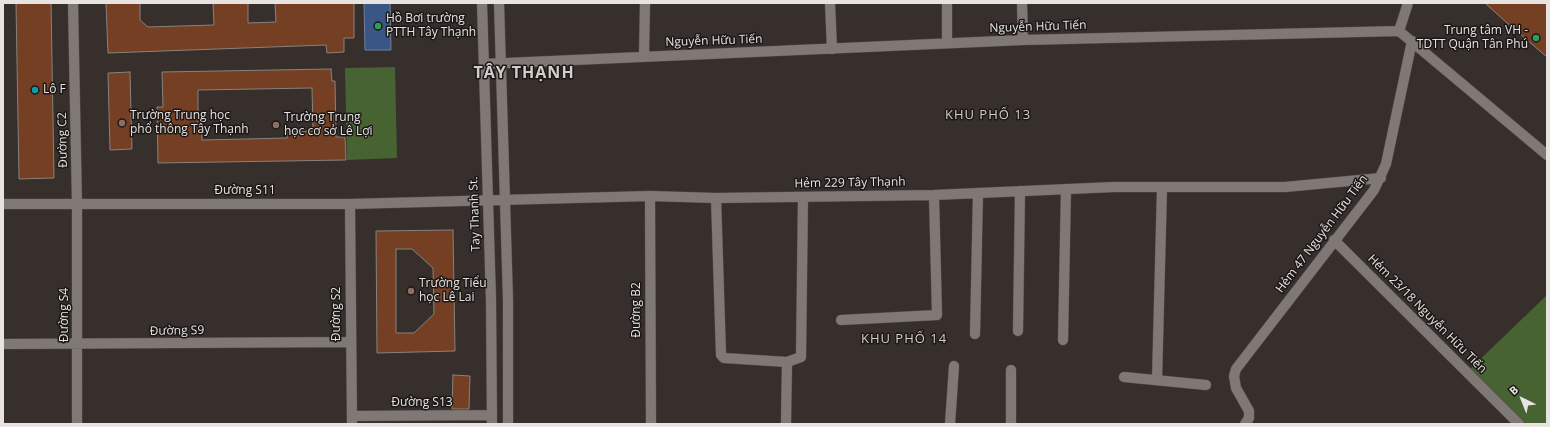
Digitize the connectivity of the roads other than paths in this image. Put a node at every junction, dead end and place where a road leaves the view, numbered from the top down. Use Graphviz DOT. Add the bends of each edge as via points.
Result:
graph roads {
  1 [pos="73,3"];
  2 [pos="482,3"];
  3 [pos="499,3"];
  4 [pos="645,3"];
  5 [pos="830,3"];
  6 [pos="947,3"];
  7 [pos="1022,3"];
  8 [pos="1408,3"];
  9 [pos="1399,31"];
  10 [pos="1023,40"];
  11 [pos="1412,41"];
  12 [pos="947,43"];
  13 [pos="832,49"];
  14 [pos="644,56"];
  15 [pos="502,63"];
  16 [pos="484,64"];
  17 [pos="1547,155"];
  18 [pos="1381,178"];
  19 [pos="1162,188"];
  20 [pos="1066,189"];
  21 [pos="1020,191"];
  22 [pos="978,193"];
  23 [pos="934,195"];
  24 [pos="650,196"];
  25 [pos="804,197"];
  26 [pos="716,198"];
  27 [pos="488,200"];
  28 [pos="506,200"];
  29 [pos="3,204"];
  30 [pos="350,204"];
  31 [pos="77,205"];
  32 [pos="1334,240"];
  33 [pos="841,320"];
  34 [pos="1018,331"];
  35 [pos="975,334"];
  36 [pos="1063,340"];
  37 [pos="350,342"];
  38 [pos="3,344"];
  39 [pos="78,345"];
  40 [pos="787,362"];
  41 [pos="954,366"];
  42 [pos="1011,370"];
  43 [pos="1124,377"];
  44 [pos="1157,380"];
  45 [pos="1206,385"];
  46 [pos="352,420"];
  47 [pos="492,420"];
  48 [pos="77,424"];
  49 [pos="508,424"];
  50 [pos="651,424"];
  51 [pos="786,424"];
  52 [pos="950,424"];
  53 [pos="1011,424"];
  54 [pos="1245,424"];
  55 [pos="1518,424"];
  1 -- 31 [label="street, Đường C2"];
  2 -- 16 [label="street, Tay Thanh St."];
  3 -- 15 [label="street"];
  4 -- 14 [label="street"];
  5 -- 13 [label="street"];
  6 -- 12 [label="street"];
  7 -- 10 [label="street"];
  8 -- 9 [label="street"];
  9 -- 10 [label="street, Nguyễn Hữu Tiến"];
  9 -- 11 [label="street"];
  10 -- 12 [label="street, Nguyễn Hữu Tiến"];
  11 -- 17 [label="street"];
  11 -- 18 [label="street, Hẻm 47 Nguyễn Hữu Tiến"];
  12 -- 13 [label="street, Nguyễn Hữu Tiến"];
  13 -- 14 [label="street, Nguyễn Hữu Tiến"];
  14 -- 15 [label="street, Nguyễn Hữu Tiến"];
  15 -- 16 [label="street, Nguyễn Hữu Tiến"];
  15 -- 28 [label="street"];
  16 -- 27 [label="street, Tay Thanh St."];
  18 -- 19 [label="street, Hẻm 229 Tây Thạnh" via="1285,187"];
  18 -- 32 [label="street, Hẻm 47 Nguyễn Hữu Tiến"];
  19 -- 20 [label="street, Hẻm 229 Tây Thạnh"];
  19 -- 44 [label="street"];
  20 -- 21 [label="street, Hẻm 229 Tây Thạnh"];
  20 -- 36 [label="street"];
  21 -- 22 [label="street, Hẻm 229 Tây Thạnh"];
  21 -- 34 [label="street"];
  22 -- 23 [label="street, Hẻm 229 Tây Thạnh"];
  22 -- 35 [label="street"];
  23 -- 25 [label="street, Hẻm 229 Tây Thạnh"];
  23 -- 33 [label="street" via="937,315"];
  24 -- 26 [label="street, Hẻm 229 Tây Thạnh"];
  24 -- 28 [label="street, Hẻm 229 Tây Thạnh"];
  24 -- 50 [label="street, Đường B2"];
  25 -- 26 [label="street, Hẻm 229 Tây Thạnh"];
  25 -- 40 [label="street" via="801,357"];
  26 -- 40 [label="street" via="721,355 724,358"];
  27 -- 28 [label="street, Hẻm 229 Tây Thạnh"];
  27 -- 30 [label="street, Đường S11"];
  27 -- 47 [label="street, Tay Thanh St."];
  28 -- 49 [label="street"];
  29 -- 31 [label="street, Đường S11"];
  30 -- 31 [label="street, Đường S11"];
  30 -- 37 [label="street, Đường S2"];
  31 -- 39 [label="street, Đường S4"];
  32 -- 54 [label="street, Hẻm 47 Nguyễn Hữu Tiến" via="1236,369 1236,388 1250,411"];
  32 -- 55 [label="street, Hẻm 23/18 Nguyễn Hữu Tiến"];
  37 -- 39 [label="street, Đường S9"];
  37 -- 46 [label="street, Đường S2"];
  38 -- 39 [label="street, Đường S9"];
  39 -- 48 [label="street, Đường S4"];
  40 -- 51 [label="street"];
  41 -- 52 [label="street"];
  42 -- 53 [label="street"];
  43 -- 44 [label="street"];
  44 -- 45 [label="street"];
  46 -- 47 [label="street, Đường S13"];
}
